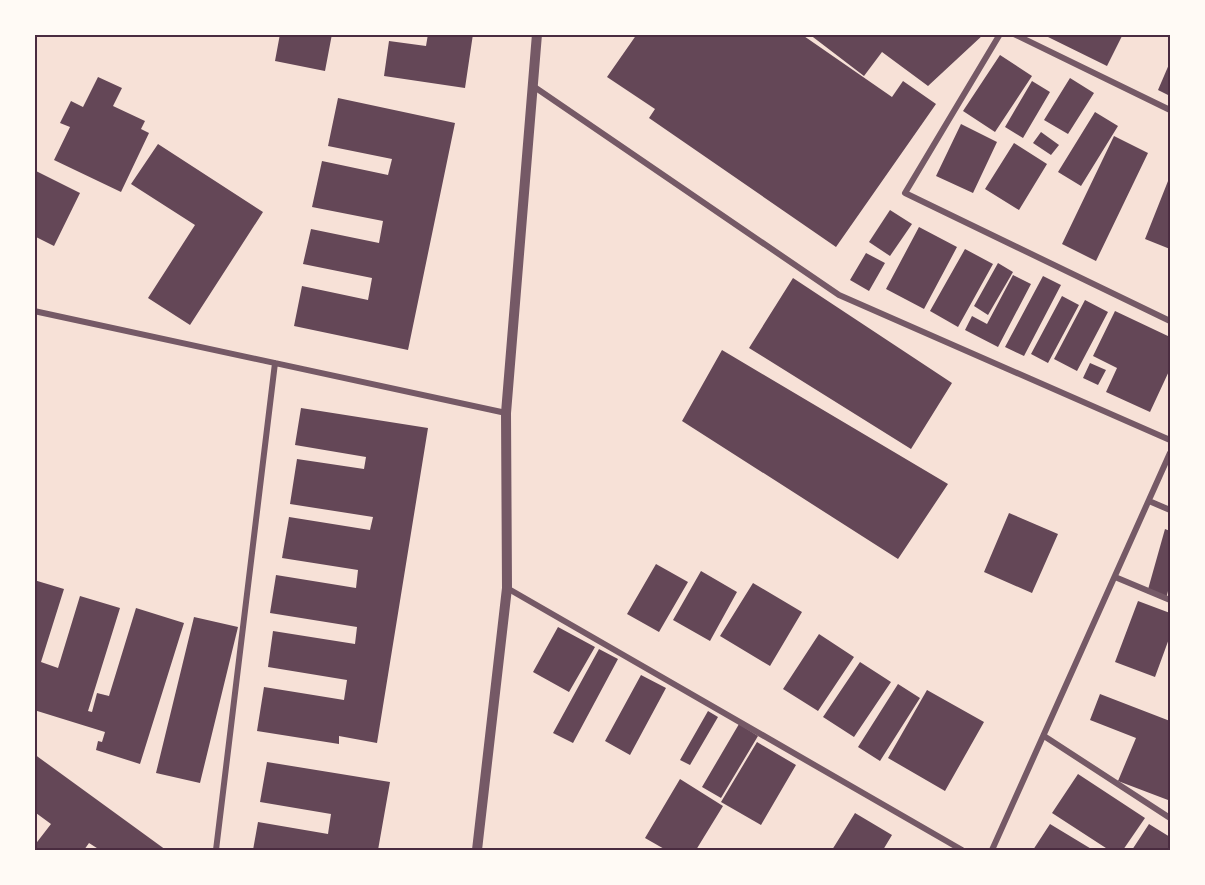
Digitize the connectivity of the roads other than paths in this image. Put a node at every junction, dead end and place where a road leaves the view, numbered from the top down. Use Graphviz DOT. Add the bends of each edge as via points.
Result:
graph roads {
  1 [pos="537,34"];
  2 [pos="1000,34"];
  3 [pos="1014,34"];
  4 [pos="532,86"];
  5 [pos="1170,110"];
  6 [pos="34,311"];
  7 [pos="1170,321"];
  8 [pos="275,363"];
  9 [pos="506,413"];
  10 [pos="1170,440"];
  11 [pos="1170,453"];
  12 [pos="1149,501"];
  13 [pos="1170,510"];
  14 [pos="1115,577"];
  15 [pos="507,588"];
  16 [pos="1170,600"];
  17 [pos="1044,736"];
  18 [pos="1170,818"];
  19 [pos="216,850"];
  20 [pos="477,850"];
  21 [pos="962,850"];
  22 [pos="992,850"];
  1 -- 4 [label="street"];
  2 -- 7 [label="street" via="905,193"];
  3 -- 5 [label="street"];
  4 -- 9 [label="street"];
  4 -- 10 [label="street" via="838,295"];
  6 -- 8 [label="street"];
  8 -- 9 [label="street"];
  8 -- 19 [label="street"];
  9 -- 15 [label="street"];
  11 -- 12 [label="street"];
  12 -- 13 [label="street"];
  12 -- 14 [label="street"];
  14 -- 16 [label="street"];
  14 -- 17 [label="street"];
  15 -- 20 [label="street"];
  15 -- 21 [label="street"];
  17 -- 18 [label="street"];
  17 -- 22 [label="street"];
}
